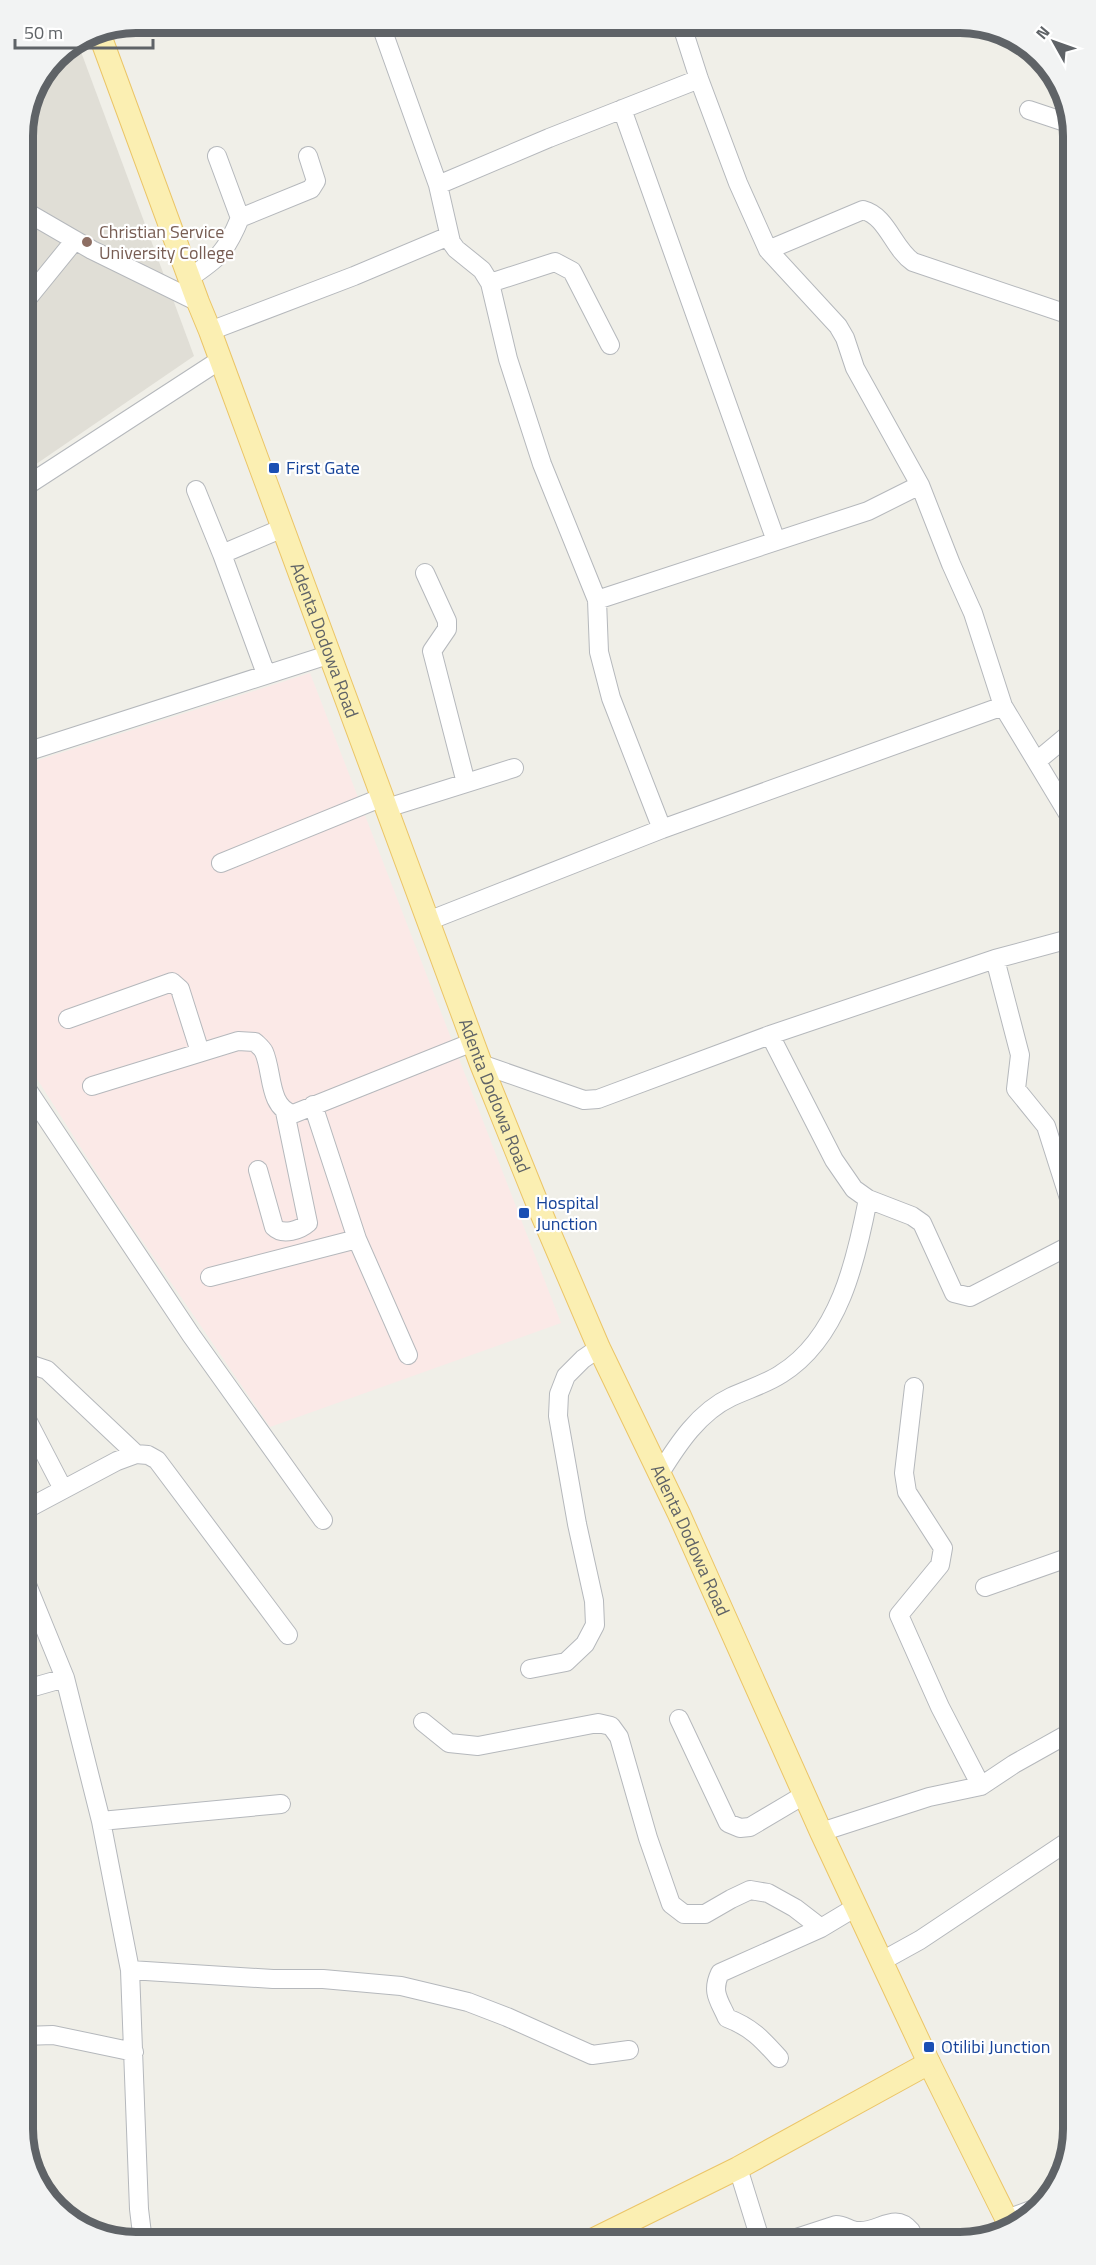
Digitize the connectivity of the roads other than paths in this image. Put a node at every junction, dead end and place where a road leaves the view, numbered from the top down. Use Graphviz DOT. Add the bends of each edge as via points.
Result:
graph roads {
  1 [pos="384,33"];
  2 [pos="684,33"];
  3 [pos="102,40"];
  4 [pos="699,79"];
  5 [pos="622,109"];
  6 [pos="1029,110"];
  7 [pos="1061,121"];
  8 [pos="218,156"];
  9 [pos="308,156"];
  10 [pos="438,185"];
  11 [pos="33,216"];
  12 [pos="240,218"];
  13 [pos="449,236"];
  14 [pos="75,240"];
  15 [pos="768,250"];
  16 [pos="189,278"];
  17 [pos="490,283"];
  18 [pos="33,292"];
  19 [pos="198,302"];
  20 [pos="1063,312"];
  21 [pos="210,331"];
  22 [pos="610,345"];
  23 [pos="220,360"];
  24 [pos="33,482"];
  25 [pos="920,485"];
  26 [pos="196,490"];
  27 [pos="283,528"];
  28 [pos="776,541"];
  29 [pos="222,554"];
  30 [pos="425,573"];
  31 [pos="597,600"];
  32 [pos="331,654"];
  33 [pos="266,674"];
  34 [pos="1003,706"];
  35 [pos="1063,740"];
  36 [pos="33,750"];
  37 [pos="1037,761"];
  38 [pos="514,768"];
  39 [pos="466,783"];
  40 [pos="385,802"];
  41 [pos="1063,804"];
  42 [pos="662,829"];
  43 [pos="221,863"];
  44 [pos="428,921"];
  45 [pos="1063,941"];
  46 [pos="995,959"];
  47 [pos="68,1019"];
  48 [pos="770,1035"];
  49 [pos="473,1042"];
  50 [pos="200,1052"];
  51 [pos="481,1064"];
  52 [pos="92,1086"];
  53 [pos="33,1098"];
  54 [pos="313,1105"];
  55 [pos="285,1112"];
  56 [pos="258,1170"];
  57 [pos="1063,1178"];
  58 [pos="868,1199"];
  59 [pos="357,1239"];
  60 [pos="1063,1250"];
  61 [pos="210,1277"];
  62 [pos="599,1348"];
  63 [pos="408,1354"];
  64 [pos="33,1365"];
  65 [pos="914,1387"];
  66 [pos="33,1431"];
  67 [pos="136,1454"];
  68 [pos="660,1473"];
  69 [pos="63,1489"];
  70 [pos="33,1504"];
  71 [pos="323,1520"];
  72 [pos="1063,1560"];
  73 [pos="985,1587"];
  74 [pos="33,1601"];
  75 [pos="288,1635"];
  76 [pos="530,1669"];
  77 [pos="65,1678"];
  78 [pos="33,1687"];
  79 [pos="679,1719"];
  80 [pos="423,1722"];
  81 [pos="1063,1737"];
  82 [pos="981,1786"];
  83 [pos="804,1795"];
  84 [pos="281,1804"];
  85 [pos="101,1821"];
  86 [pos="821,1832"];
  87 [pos="1063,1845"];
  88 [pos="856,1907"];
  89 [pos="821,1928"];
  90 [pos="882,1960"];
  91 [pos="130,1970"];
  92 [pos="33,2036"];
  93 [pos="629,2050"];
  94 [pos="134,2052"];
  95 [pos="779,2058"];
  96 [pos="929,2062"];
  97 [pos="738,2168"];
  98 [pos="1008,2220"];
  99 [pos="911,2231"];
  100 [pos="142,2232"];
  101 [pos="608,2232"];
  102 [pos="758,2232"];
  103 [pos="815,2232"];
  104 [pos="860,2232"];
  105 [pos="860,2232"];
  1 -- 10 [label="street"];
  2 -- 4 [label="street"];
  3 -- 16 [label="main road, Adenta Dodowa Road"];
  4 -- 5 [label="street"];
  4 -- 15 [label="street"];
  5 -- 10 [label="street"];
  5 -- 28 [label="street"];
  6 -- 7 [label="street"];
  8 -- 12 [label="street"];
  9 -- 12 [label="street" via="316,181 311,189"];
  10 -- 13 [label="street"];
  11 -- 14 [label="street"];
  12 -- 16 [label="street" via="225,250"];
  13 -- 17 [label="street" via="456,249 482,270"];
  13 -- 21 [label="street"];
  14 -- 18 [label="street"];
  14 -- 19 [label="street"];
  15 -- 20 [label="street" via="863,210 877,216 904,256 913,262"];
  15 -- 25 [label="street" via="838,326 855,368"];
  16 -- 19 [label="main road, Adenta Dodowa Road"];
  17 -- 22 [label="street" via="555,262 564,265 572,272"];
  17 -- 31 [label="street" via="508,359 542,464"];
  19 -- 21 [label="main road, Adenta Dodowa Road"];
  21 -- 23 [label="main road, Adenta Dodowa Road"];
  23 -- 24 [label="street"];
  23 -- 27 [label="main road, Adenta Dodowa Road"];
  25 -- 28 [label="street" via="868,512"];
  25 -- 34 [label="street" via="973,613"];
  26 -- 29 [label="street"];
  27 -- 29 [label="street"];
  27 -- 32 [label="main road, Adenta Dodowa Road"];
  28 -- 31 [label="street"];
  29 -- 33 [label="street"];
  30 -- 39 [label="street" via="447,621 447,629 432,651"];
  31 -- 42 [label="street" via="599,652 611,698"];
  32 -- 33 [label="street"];
  32 -- 40 [label="main road, Adenta Dodowa Road"];
  33 -- 36 [label="street"];
  34 -- 37 [label="street"];
  34 -- 42 [label="street"];
  35 -- 37 [label="street"];
  37 -- 41 [label="street"];
  38 -- 39 [label="street"];
  39 -- 40 [label="street"];
  40 -- 43 [label="street"];
  40 -- 44 [label="main road, Adenta Dodowa Road"];
  42 -- 44 [label="street"];
  44 -- 49 [label="main road, Adenta Dodowa Road"];
  45 -- 46 [label="street"];
  46 -- 48 [label="street"];
  46 -- 57 [label="street" via="1020,1055 1016,1089 1046,1126"];
  47 -- 50 [label="street" via="172,982 180,989"];
  48 -- 51 [label="street" via="615,1094 584,1100"];
  48 -- 58 [label="street" via="834,1160 854,1189"];
  49 -- 51 [label="main road, Adenta Dodowa Road"];
  49 -- 54 [label="street"];
  50 -- 52 [label="street"];
  50 -- 55 [label="street" via="238,1041 255,1042 264,1051 277,1103"];
  51 -- 62 [label="main road, Adenta Dodowa Road"];
  53 -- 71 [label="street" via="191,1335"];
  54 -- 55 [label="street" via="293,1114"];
  54 -- 59 [label="street"];
  55 -- 56 [label="street" via="308,1223 284,1232 274,1227"];
  58 -- 60 [label="street" via="922,1223 954,1293 970,1297"];
  58 -- 68 [label="street" via="857,1254 828,1324 782,1374 729,1398 700,1420"];
  59 -- 61 [label="street"];
  59 -- 63 [label="street"];
  62 -- 68 [label="main road, Adenta Dodowa Road"];
  62 -- 76 [label="street" via="566,1376 559,1394 558,1416 594,1601 595,1625 585,1644 566,1662"];
  64 -- 67 [label="street" via="60,1379"];
  65 -- 82 [label="street" via="904,1473 907,1492 943,1548 940,1565 899,1615"];
  66 -- 69 [label="street"];
  67 -- 69 [label="street"];
  67 -- 75 [label="street" via="157,1460"];
  68 -- 83 [label="main road, Adenta Dodowa Road"];
  69 -- 70 [label="street"];
  72 -- 73 [label="street"];
  74 -- 77 [label="street"];
  77 -- 78 [label="street"];
  77 -- 85 [label="street"];
  79 -- 83 [label="street" via="728,1823 750,1827"];
  80 -- 89 [label="street" via="449,1743 478,1746 598,1723 611,1726 619,1737 671,1904 684,1914 705,1914 750,1890 768,1893"];
  81 -- 82 [label="street"];
  82 -- 86 [label="street" via="929,1797"];
  83 -- 86 [label="main road, Adenta Dodowa Road"];
  84 -- 85 [label="street"];
  85 -- 91 [label="street"];
  86 -- 88 [label="main road, Adenta Dodowa Road"];
  87 -- 90 [label="street" via="920,1940"];
  88 -- 89 [label="street"];
  88 -- 90 [label="main road, Adenta Dodowa Road"];
  89 -- 95 [label="street" via="720,1973 715,1983 727,2018 746,2025"];
  90 -- 96 [label="main road, Adenta Dodowa Road"];
  91 -- 93 [label="street" via="401,1986 468,2002 592,2055"];
  91 -- 94 [label="street"];
  92 -- 94 [label="street" via="53,2035"];
  94 -- 100 [label="street"];
  96 -- 97 [label="main road"];
  96 -- 98 [label="main road, Adenta Dodowa Road"];
  97 -- 101 [label="main road"];
  97 -- 102 [label="street"];
  99 -- 105 [label="street" via="898,2222"];
  103 -- 104 [label="street" via="836,2225"];
}
